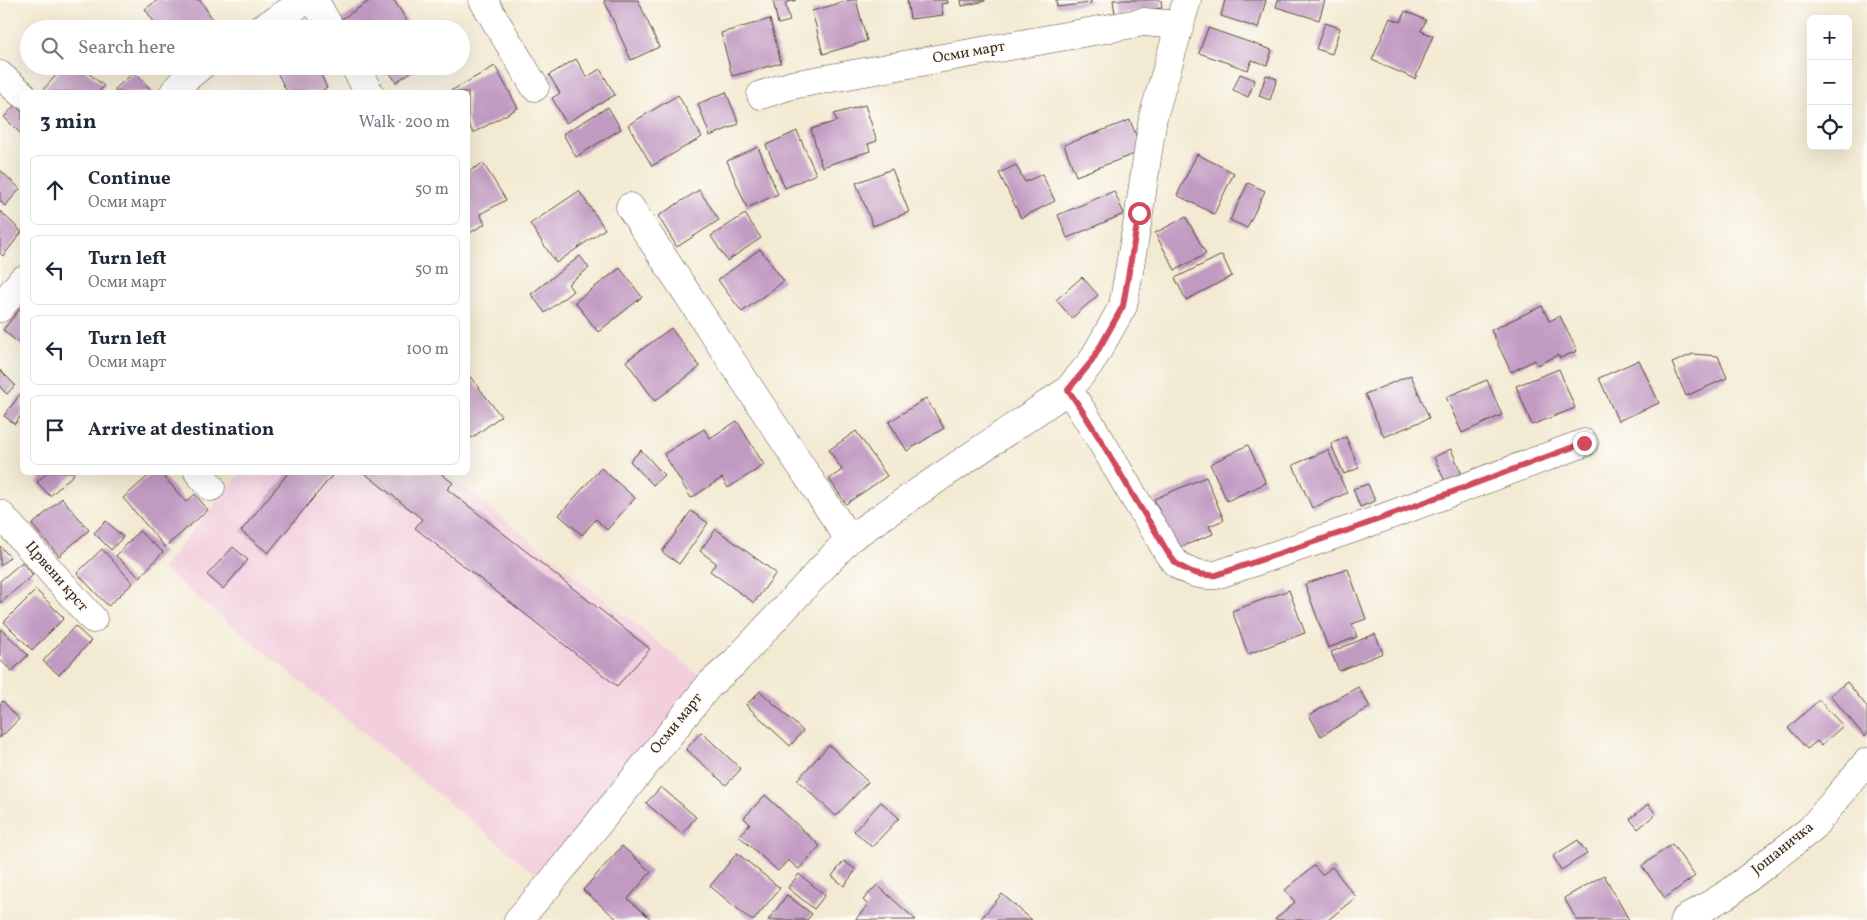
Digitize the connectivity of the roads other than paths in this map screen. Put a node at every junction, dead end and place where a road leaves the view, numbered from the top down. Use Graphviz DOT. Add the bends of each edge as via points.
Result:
graph roads {
  1 [pos="307,0"];
  2 [pos="314,0"];
  3 [pos="483,0"];
  4 [pos="1183,12"];
  5 [pos="275,20"];
  6 [pos="326,20"];
  7 [pos="0,75"];
  8 [pos="190,75"];
  9 [pos="360,75"];
  10 [pos="534,87"];
  11 [pos="176,90"];
  12 [pos="369,90"];
  13 [pos="20,92"];
  14 [pos="760,94"];
  15 [pos="630,207"];
  16 [pos="20,283"];
  17 [pos="0,308"];
  18 [pos="1068,390"];
  19 [pos="1584,443"];
  20 [pos="0,514"];
  21 [pos="849,539"];
  22 [pos="93,619"];
  23 [pos="1867,762"];
  24 [pos="518,920"];
  25 [pos="1684,920"];
  1 -- 5 [label="street"];
  2 -- 6 [label="street"];
  3 -- 10 [label="street"];
  4 -- 14 [label="street, Осми март" via="1144,22 792,85"];
  4 -- 18 [label="street, Осми март" via="1153,117 1123,306 1092,361"];
  7 -- 13 [label="street"];
  8 -- 11 [label="street"];
  9 -- 12 [label="street"];
  15 -- 21 [label="street"];
  16 -- 17 [label="street"];
  18 -- 19 [label="street" via="1176,563 1204,576 1216,575 1358,527"];
  18 -- 21 [label="street, Осми март"];
  20 -- 22 [label="street, Црвени крст"];
  21 -- 24 [label="street, Осми март" via="734,663 710,684"];
  23 -- 25 [label="street, Јошаничка" via="1811,829 1730,893"];
}
